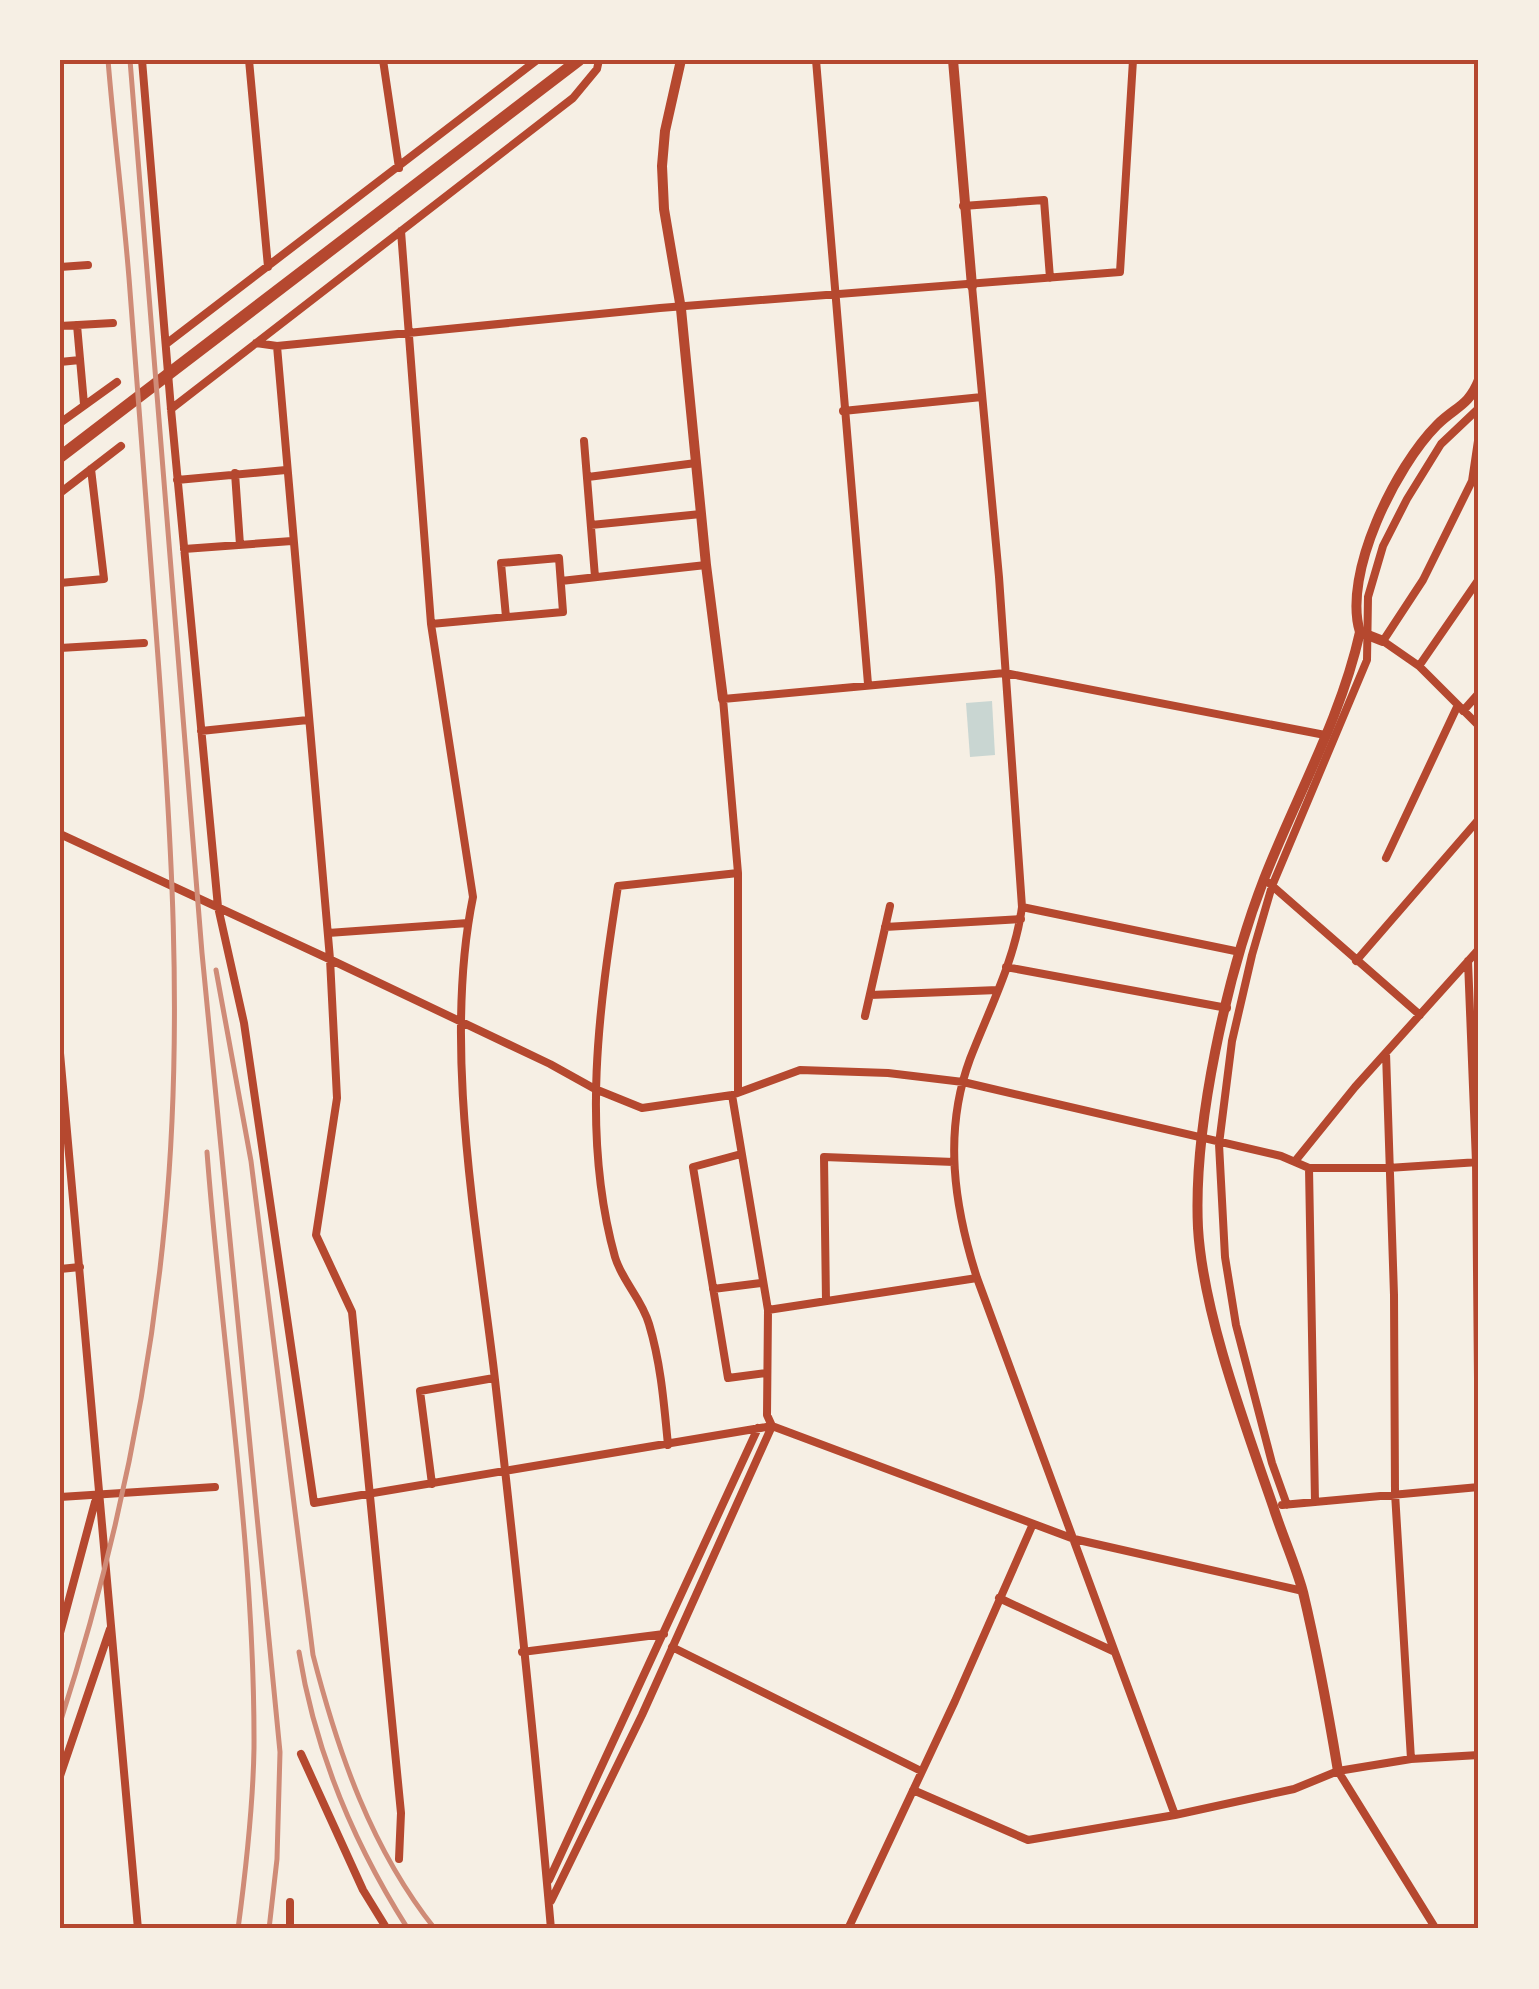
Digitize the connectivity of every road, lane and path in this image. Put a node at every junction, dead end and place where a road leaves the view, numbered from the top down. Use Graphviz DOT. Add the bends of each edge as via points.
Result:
graph roads {
  1 [pos="142,60"];
  2 [pos="249,60"];
  3 [pos="384,60"];
  4 [pos="537,60"];
  5 [pos="579,60"];
  6 [pos="599,60"];
  7 [pos="681,60"];
  8 [pos="816,60"];
  9 [pos="953,60"];
  10 [pos="1133,60"];
  11 [pos="523,65"];
  12 [pos="399,168"];
  13 [pos="964,206"];
  14 [pos="401,232"];
  15 [pos="88,265"];
  16 [pos="60,267"];
  17 [pos="268,267"];
  18 [pos="1050,278"];
  19 [pos="972,286"];
  20 [pos="836,294"];
  21 [pos="681,309"];
  22 [pos="113,323"];
  23 [pos="76,325"];
  24 [pos="60,326"];
  25 [pos="408,332"];
  26 [pos="256,343"];
  27 [pos="166,344"];
  28 [pos="277,346"];
  29 [pos="80,360"];
  30 [pos="60,362"];
  31 [pos="1479,380"];
  32 [pos="117,382"];
  33 [pos="982,397"];
  34 [pos="84,404"];
  35 [pos="1476,406"];
  36 [pos="170,409"];
  37 [pos="842,410"];
  38 [pos="1479,422"];
  39 [pos="60,423"];
  40 [pos="1479,434"];
  41 [pos="584,441"];
  42 [pos="121,446"];
  43 [pos="60,457"];
  44 [pos="696,463"];
  45 [pos="91,470"];
  46 [pos="286,470"];
  47 [pos="235,473"];
  48 [pos="588,477"];
  49 [pos="178,480"];
  50 [pos="1476,484"];
  51 [pos="60,493"];
  52 [pos="701,514"];
  53 [pos="591,524"];
  54 [pos="292,541"];
  55 [pos="240,545"];
  56 [pos="184,550"];
  57 [pos="706,565"];
  58 [pos="595,577"];
  59 [pos="1479,579"];
  60 [pos="560,580"];
  61 [pos="60,583"];
  62 [pos="506,617"];
  63 [pos="431,624"];
  64 [pos="1365,634"];
  65 [pos="1383,641"];
  66 [pos="144,642"];
  67 [pos="60,648"];
  68 [pos="1419,666"];
  69 [pos="1005,673"];
  70 [pos="868,684"];
  71 [pos="1479,693"];
  72 [pos="723,698"];
  73 [pos="1460,709"];
  74 [pos="308,720"];
  75 [pos="1479,726"];
  76 [pos="201,731"];
  77 [pos="1325,735"];
  78 [pos="1479,819"];
  79 [pos="60,834"];
  80 [pos="1386,858"];
  81 [pos="738,873"];
  82 [pos="1268,882"];
  83 [pos="890,906"];
  84 [pos="218,907"];
  85 [pos="1022,907"];
  86 [pos="1021,920"];
  87 [pos="468,922"];
  88 [pos="886,927"];
  89 [pos="328,933"];
  90 [pos="1479,949"];
  91 [pos="1240,952"];
  92 [pos="330,959"];
  93 [pos="1356,960"];
  94 [pos="1468,961"];
  95 [pos="1006,967"];
  96 [pos="998,990"];
  97 [pos="870,995"];
  98 [pos="1227,1008"];
  99 [pos="1420,1015"];
  100 [pos="865,1016"];
  101 [pos="461,1023"];
  102 [pos="60,1053"];
  103 [pos="1386,1053"];
  104 [pos="962,1082"];
  105 [pos="595,1089"];
  106 [pos="735,1093"];
  107 [pos="1202,1140"];
  108 [pos="1220,1144"];
  109 [pos="741,1154"];
  110 [pos="72,1160"];
  111 [pos="1296,1160"];
  112 [pos="60,1162"];
  113 [pos="954,1162"];
  114 [pos="1478,1162"];
  115 [pos="1310,1168"];
  116 [pos="1388,1168"];
  117 [pos="80,1267"];
  118 [pos="60,1268"];
  119 [pos="977,1278"];
  120 [pos="761,1283"];
  121 [pos="713,1289"];
  122 [pos="826,1300"];
  123 [pos="768,1310"];
  124 [pos="766,1373"];
  125 [pos="494,1378"];
  126 [pos="772,1426"];
  127 [pos="758,1428"];
  128 [pos="668,1445"];
  129 [pos="504,1473"];
  130 [pos="432,1484"];
  131 [pos="215,1487"];
  132 [pos="1479,1487"];
  133 [pos="98,1493"];
  134 [pos="1395,1493"];
  135 [pos="370,1494"];
  136 [pos="60,1497"];
  137 [pos="1315,1502"];
  138 [pos="1286,1505"];
  139 [pos="1272,1506"];
  140 [pos="1032,1526"];
  141 [pos="1074,1539"];
  142 [pos="1302,1591"];
  143 [pos="999,1598"];
  144 [pos="111,1624"];
  145 [pos="60,1633"];
  146 [pos="664,1634"];
  147 [pos="672,1647"];
  148 [pos="1113,1651"];
  149 [pos="522,1652"];
  150 [pos="301,1754"];
  151 [pos="1479,1755"];
  152 [pos="1411,1759"];
  153 [pos="921,1770"];
  154 [pos="1338,1771"];
  155 [pos="60,1776"];
  156 [pos="913,1790"];
  157 [pos="1176,1815"];
  158 [pos="399,1860"];
  159 [pos="548,1880"];
  160 [pos="290,1902"];
  161 [pos="550,1905"];
  162 [pos="1435,1927"];
  163 [pos="138,1929"];
  164 [pos="290,1929"];
  165 [pos="387,1929"];
  166 [pos="552,1929"];
  167 [pos="848,1929"];
  168 [pos="1424,1929"];
  1 -- 27 [label="street"];
  2 -- 17 [label="street"];
  3 -- 12 [label="street"];
  4 -- 11 [label="street"];
  5 -- 43 [label="main road"];
  6 -- 14 [label="street" via="572,98"];
  7 -- 21 [label="street" via="662,166"];
  8 -- 20 [label="street"];
  9 -- 13 [label="street"];
  10 -- 18 [label="street" via="1120,272"];
  11 -- 12 [label="street"];
  12 -- 17 [label="street"];
  13 -- 18 [label="street" via="1044,200"];
  13 -- 19 [label="street"];
  14 -- 25 [label="street"];
  14 -- 26 [label="street"];
  15 -- 16 [label="street"];
  17 -- 27 [label="street"];
  18 -- 19 [label="street"];
  19 -- 20 [label="street"];
  19 -- 33 [label="street"];
  20 -- 21 [label="street"];
  20 -- 37 [label="street"];
  21 -- 25 [label="street"];
  21 -- 44 [label="street"];
  22 -- 23 [label="street"];
  23 -- 24 [label="street"];
  23 -- 29 [label="street"];
  25 -- 28 [label="street"];
  25 -- 63 [label="street"];
  26 -- 28 [label="street"];
  26 -- 36 [label="street"];
  27 -- 36 [label="street"];
  28 -- 46 [label="street"];
  29 -- 30 [label="street"];
  29 -- 34 [label="street"];
  31 -- 35 [label="street"];
  32 -- 34 [label="street"];
  33 -- 37 [label="street"];
  33 -- 69 [label="street"];
  34 -- 39 [label="street"];
  35 -- 38 [label="street"];
  35 -- 64 [label="street" via="1441,444 1392,526 1368,598"];
  35 -- 64 [label="street" via="1438,424 1386,500 1354,613"];
  36 -- 49 [label="street"];
  37 -- 70 [label="street"];
  40 -- 50 [label="street"];
  41 -- 48 [label="street"];
  42 -- 45 [label="street"];
  44 -- 48 [label="street"];
  44 -- 52 [label="street"];
  45 -- 51 [label="street"];
  45 -- 61 [label="street" via="104,579"];
  46 -- 47 [label="street"];
  46 -- 54 [label="street"];
  47 -- 49 [label="street"];
  47 -- 55 [label="street"];
  48 -- 53 [label="street"];
  49 -- 56 [label="street"];
  50 -- 65 [label="street"];
  52 -- 53 [label="street"];
  52 -- 57 [label="street"];
  53 -- 58 [label="street"];
  54 -- 55 [label="street"];
  54 -- 74 [label="street"];
  55 -- 56 [label="street"];
  56 -- 76 [label="street"];
  57 -- 58 [label="street"];
  57 -- 72 [label="street"];
  58 -- 60 [label="street"];
  59 -- 68 [label="street"];
  60 -- 62 [label="street" via="563,612"];
  60 -- 62 [label="street" via="558,558 501,563"];
  62 -- 63 [label="street"];
  63 -- 87 [label="street" via="471,875"];
  64 -- 65 [label="street"];
  64 -- 77 [label="street"];
  64 -- 82 [label="street" via="1362,676"];
  65 -- 68 [label="street"];
  66 -- 67 [label="street"];
  68 -- 73 [label="street"];
  69 -- 70 [label="street"];
  69 -- 77 [label="street"];
  69 -- 85 [label="street"];
  70 -- 72 [label="street"];
  71 -- 73 [label="street"];
  72 -- 81 [label="street"];
  73 -- 75 [label="street"];
  73 -- 80 [label="street"];
  74 -- 76 [label="street"];
  74 -- 89 [label="street"];
  76 -- 84 [label="street"];
  77 -- 82 [label="street"];
  78 -- 93 [label="street"];
  79 -- 84 [label="street"];
  81 -- 105 [label="street" via="618,886"];
  81 -- 106 [label="street"];
  82 -- 91 [label="street"];
  82 -- 93 [label="street"];
  82 -- 108 [label="street" via="1232,1041"];
  83 -- 88 [label="street"];
  84 -- 92 [label="street"];
  84 -- 135 [label="street" via="244,1023 314,1503"];
  85 -- 86 [label="street"];
  85 -- 91 [label="street"];
  86 -- 88 [label="street"];
  86 -- 95 [label="street"];
  87 -- 89 [label="street"];
  87 -- 101 [label="street"];
  88 -- 97 [label="street"];
  89 -- 92 [label="street"];
  90 -- 94 [label="street"];
  91 -- 98 [label="street"];
  92 -- 101 [label="street"];
  92 -- 135 [label="street" via="338,1098 316,1235 352,1312"];
  93 -- 99 [label="street"];
  94 -- 99 [label="street"];
  94 -- 114 [label="street"];
  95 -- 96 [label="street"];
  95 -- 98 [label="street"];
  96 -- 97 [label="street"];
  96 -- 104 [label="street"];
  97 -- 100 [label="street"];
  98 -- 107 [label="street"];
  99 -- 103 [label="street"];
  101 -- 105 [label="street"];
  101 -- 125 [label="street" via="468,1154"];
  102 -- 110 [label="street"];
  103 -- 111 [label="street"];
  103 -- 116 [label="street"];
  104 -- 106 [label="street" via="800,1070"];
  104 -- 107 [label="street"];
  104 -- 113 [label="street"];
  105 -- 106 [label="street" via="642,1108"];
  105 -- 128 [label="street" via="595,1144 616,1259 649,1324"];
  106 -- 109 [label="street"];
  107 -- 108 [label="street"];
  107 -- 139 [label="street" via="1202,1256 1214,1320"];
  108 -- 111 [label="street"];
  108 -- 138 [label="street" via="1220,1208 1236,1326"];
  109 -- 120 [label="street"];
  109 -- 121 [label="street" via="693,1166"];
  110 -- 112 [label="street"];
  110 -- 117 [label="street"];
  111 -- 115 [label="street"];
  113 -- 119 [label="street" via="954,1190"];
  113 -- 122 [label="street" via="824,1157"];
  114 -- 116 [label="street"];
  114 -- 132 [label="street"];
  115 -- 116 [label="street"];
  115 -- 137 [label="street"];
  116 -- 134 [label="street"];
  117 -- 118 [label="street"];
  117 -- 133 [label="street"];
  119 -- 122 [label="street"];
  119 -- 141 [label="street"];
  120 -- 121 [label="street"];
  120 -- 123 [label="street"];
  121 -- 124 [label="street" via="728,1378"];
  122 -- 123 [label="street"];
  123 -- 124 [label="street"];
  124 -- 126 [label="street"];
  125 -- 129 [label="street"];
  125 -- 130 [label="street" via="420,1391"];
  126 -- 127 [label="street"];
  126 -- 140 [label="street"];
  126 -- 147 [label="street"];
  127 -- 128 [label="street"];
  127 -- 146 [label="street"];
  128 -- 129 [label="street"];
  129 -- 130 [label="street"];
  129 -- 149 [label="street"];
  130 -- 135 [label="street"];
  131 -- 133 [label="street"];
  132 -- 134 [label="street"];
  133 -- 136 [label="street"];
  133 -- 144 [label="street"];
  133 -- 145 [label="street"];
  134 -- 137 [label="street"];
  134 -- 152 [label="street"];
  135 -- 158 [label="street" via="401,1813"];
  137 -- 138 [label="street"];
  138 -- 139 [label="street"];
  139 -- 142 [label="street"];
  140 -- 141 [label="street"];
  140 -- 143 [label="street"];
  141 -- 142 [label="street"];
  141 -- 148 [label="street"];
  142 -- 154 [label="street"];
  143 -- 148 [label="street"];
  143 -- 153 [label="street"];
  144 -- 155 [label="street"];
  144 -- 163 [label="street"];
  146 -- 149 [label="street"];
  146 -- 159 [label="street"];
  147 -- 153 [label="street"];
  147 -- 161 [label="street"];
  148 -- 157 [label="street"];
  149 -- 159 [label="street"];
  150 -- 165 [label="street" via="362,1890"];
  151 -- 152 [label="street"];
  152 -- 154 [label="street"];
  153 -- 156 [label="street"];
  154 -- 157 [label="street" via="1294,1789"];
  154 -- 162 [label="street"];
  156 -- 157 [label="street" via="1028,1840"];
  156 -- 167 [label="street"];
  159 -- 161 [label="street"];
  160 -- 164 [label="street"];
  161 -- 166 [label="street"];
  162 -- 168 [label="street"];
}
